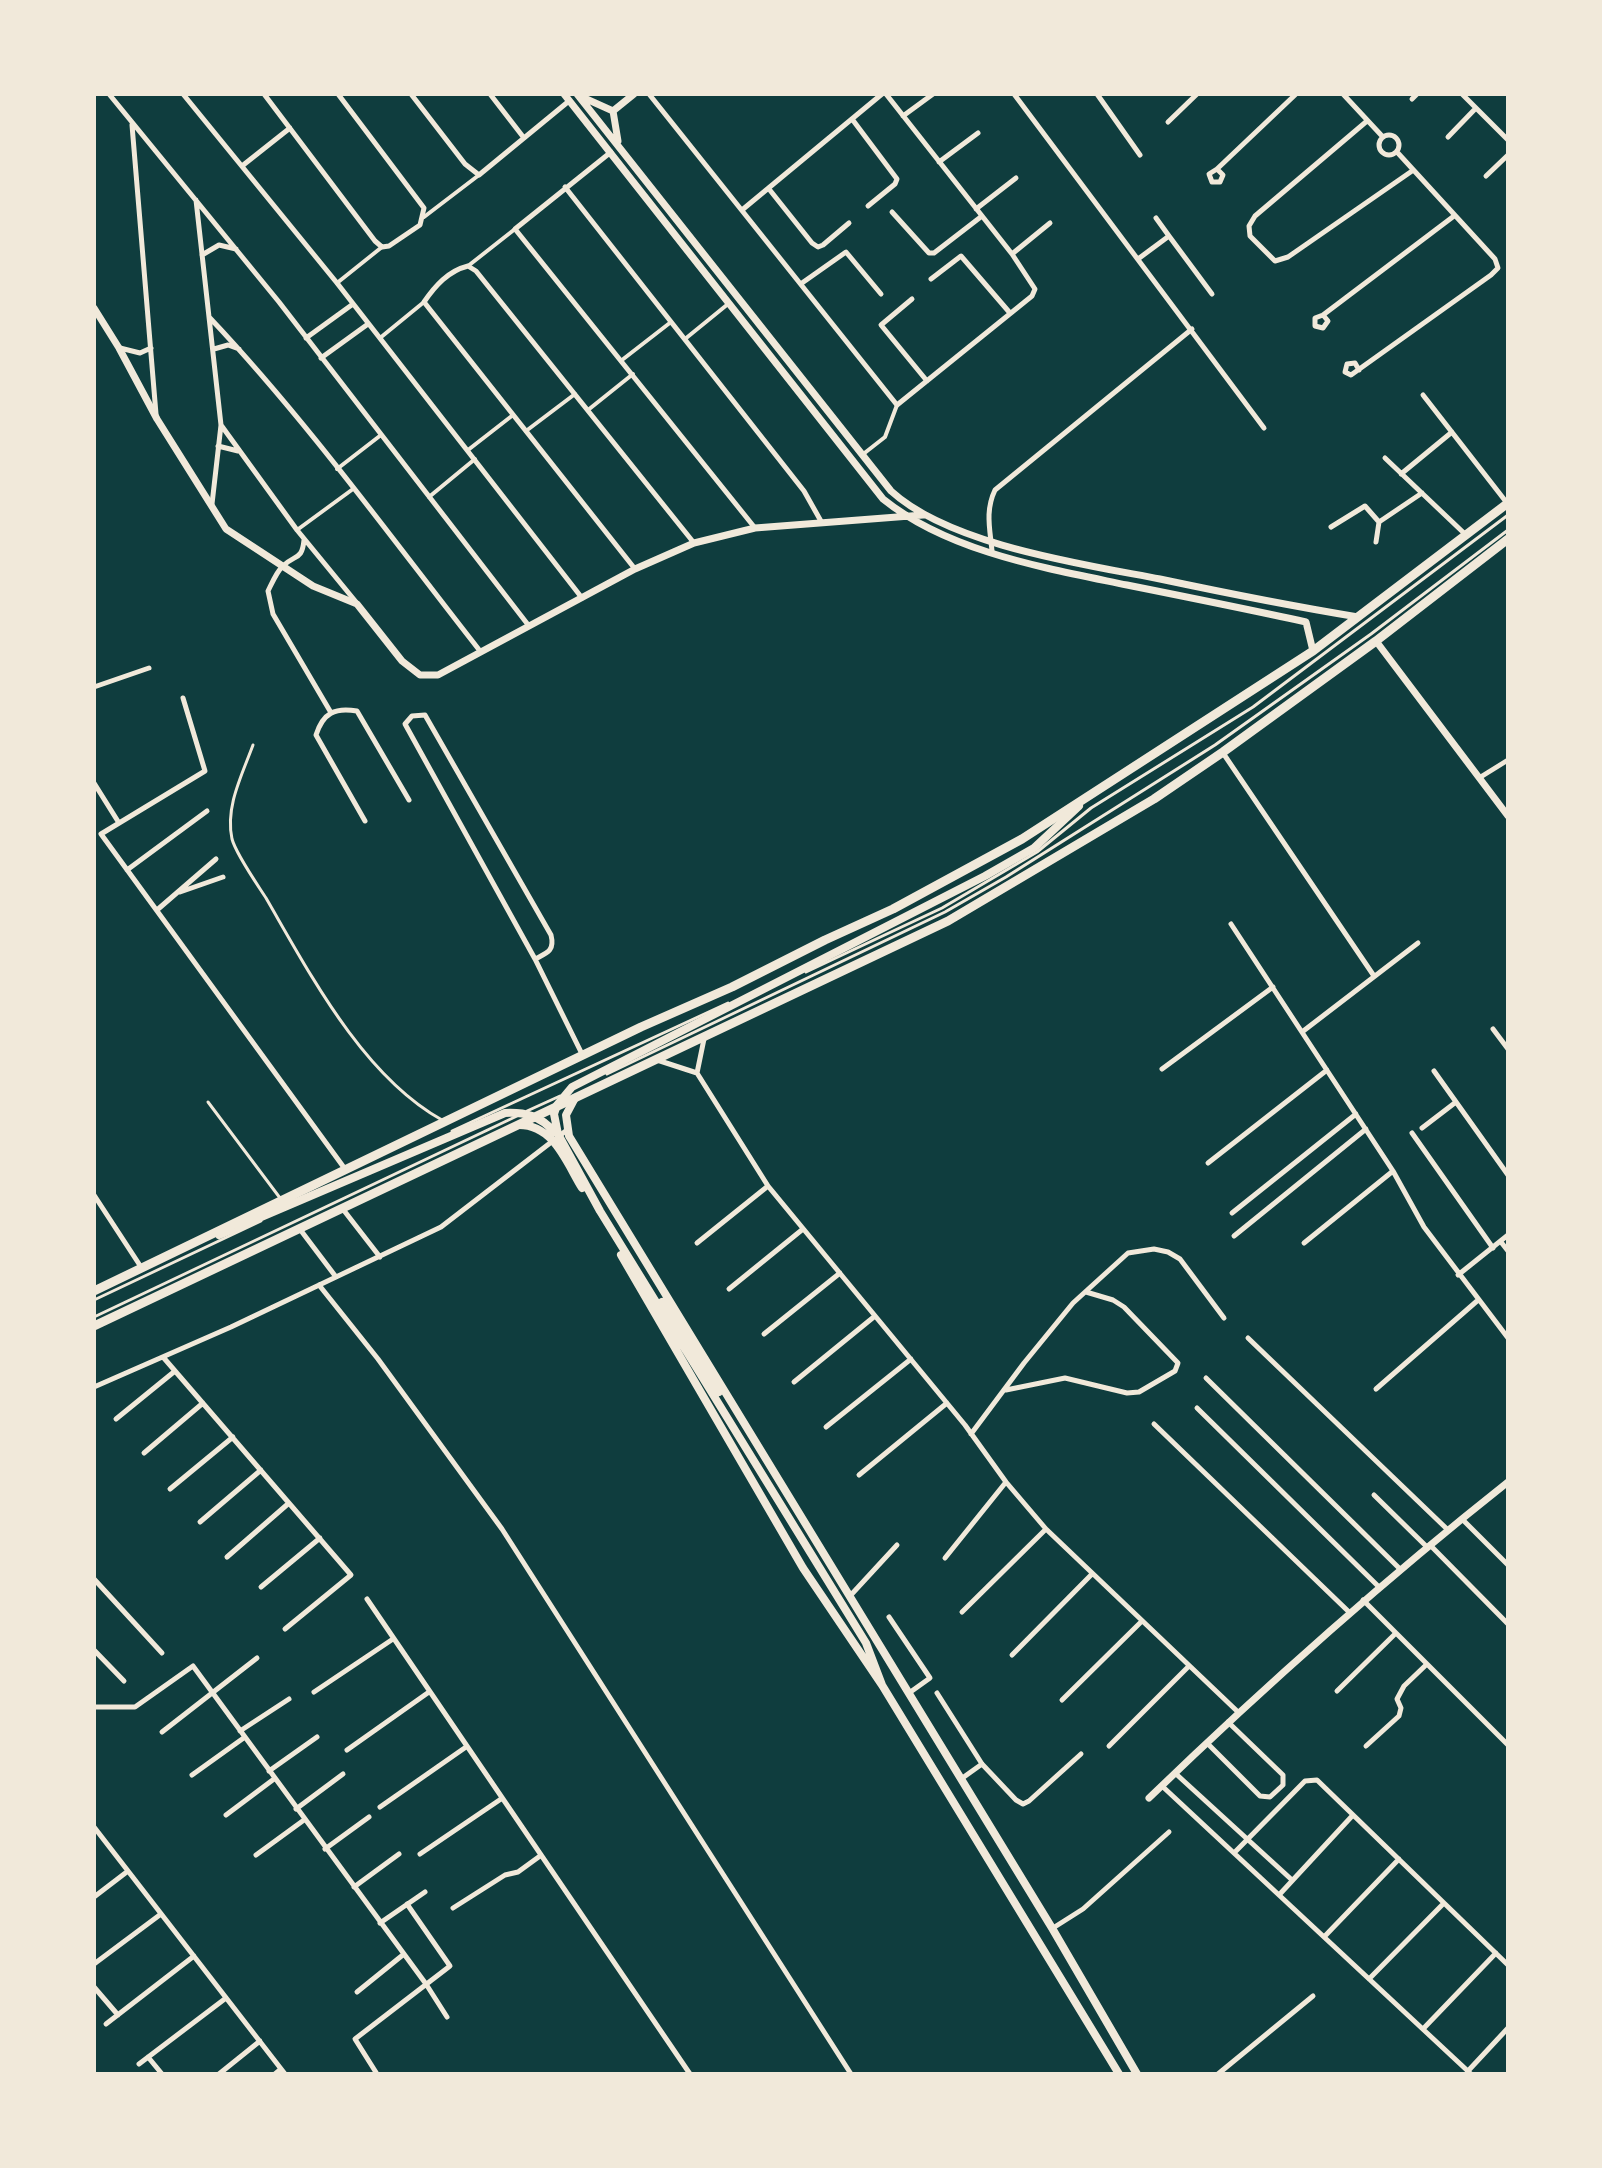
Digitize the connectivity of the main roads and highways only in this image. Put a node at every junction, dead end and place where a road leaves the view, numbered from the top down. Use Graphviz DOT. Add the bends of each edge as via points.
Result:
graph roads {
  1 [pos="1508,504"];
  2 [pos="1508,539"];
  3 [pos="1081,803"];
  4 [pos="586,1091"];
  5 [pos="511,1127"];
  6 [pos="176,1252"];
  7 [pos="94,1291"];
  8 [pos="94,1326"];
  9 [pos="755,1441"];
  10 [pos="882,1685"];
  11 [pos="1119,2074"];
  12 [pos="1137,2074"];
  1 -- 3 [label="main road" via="1313,651"];
  2 -- 4 [label="main road" via="1376,641 1154,799 948,921"];
  3 -- 6 [label="main road" via="893,909"];
  3 -- 10 [label="main road" via="1034,848 572,1087 554,1114 558,1134 600,1211 866,1643"];
  4 -- 5 [label="main road"];
  4 -- 9 [label="main road" via="569,1105 567,1130"];
  5 -- 8 [label="main road"];
  5 -- 10 [label="main road" via="533,1126 553,1140 803,1568"];
  6 -- 7 [label="main road"];
  6 -- 9 [label="main road" via="490,1118 521,1112 536,1116 560,1139 713,1384"];
  9 -- 12 [label="main road"];
  10 -- 11 [label="main road"];
}
